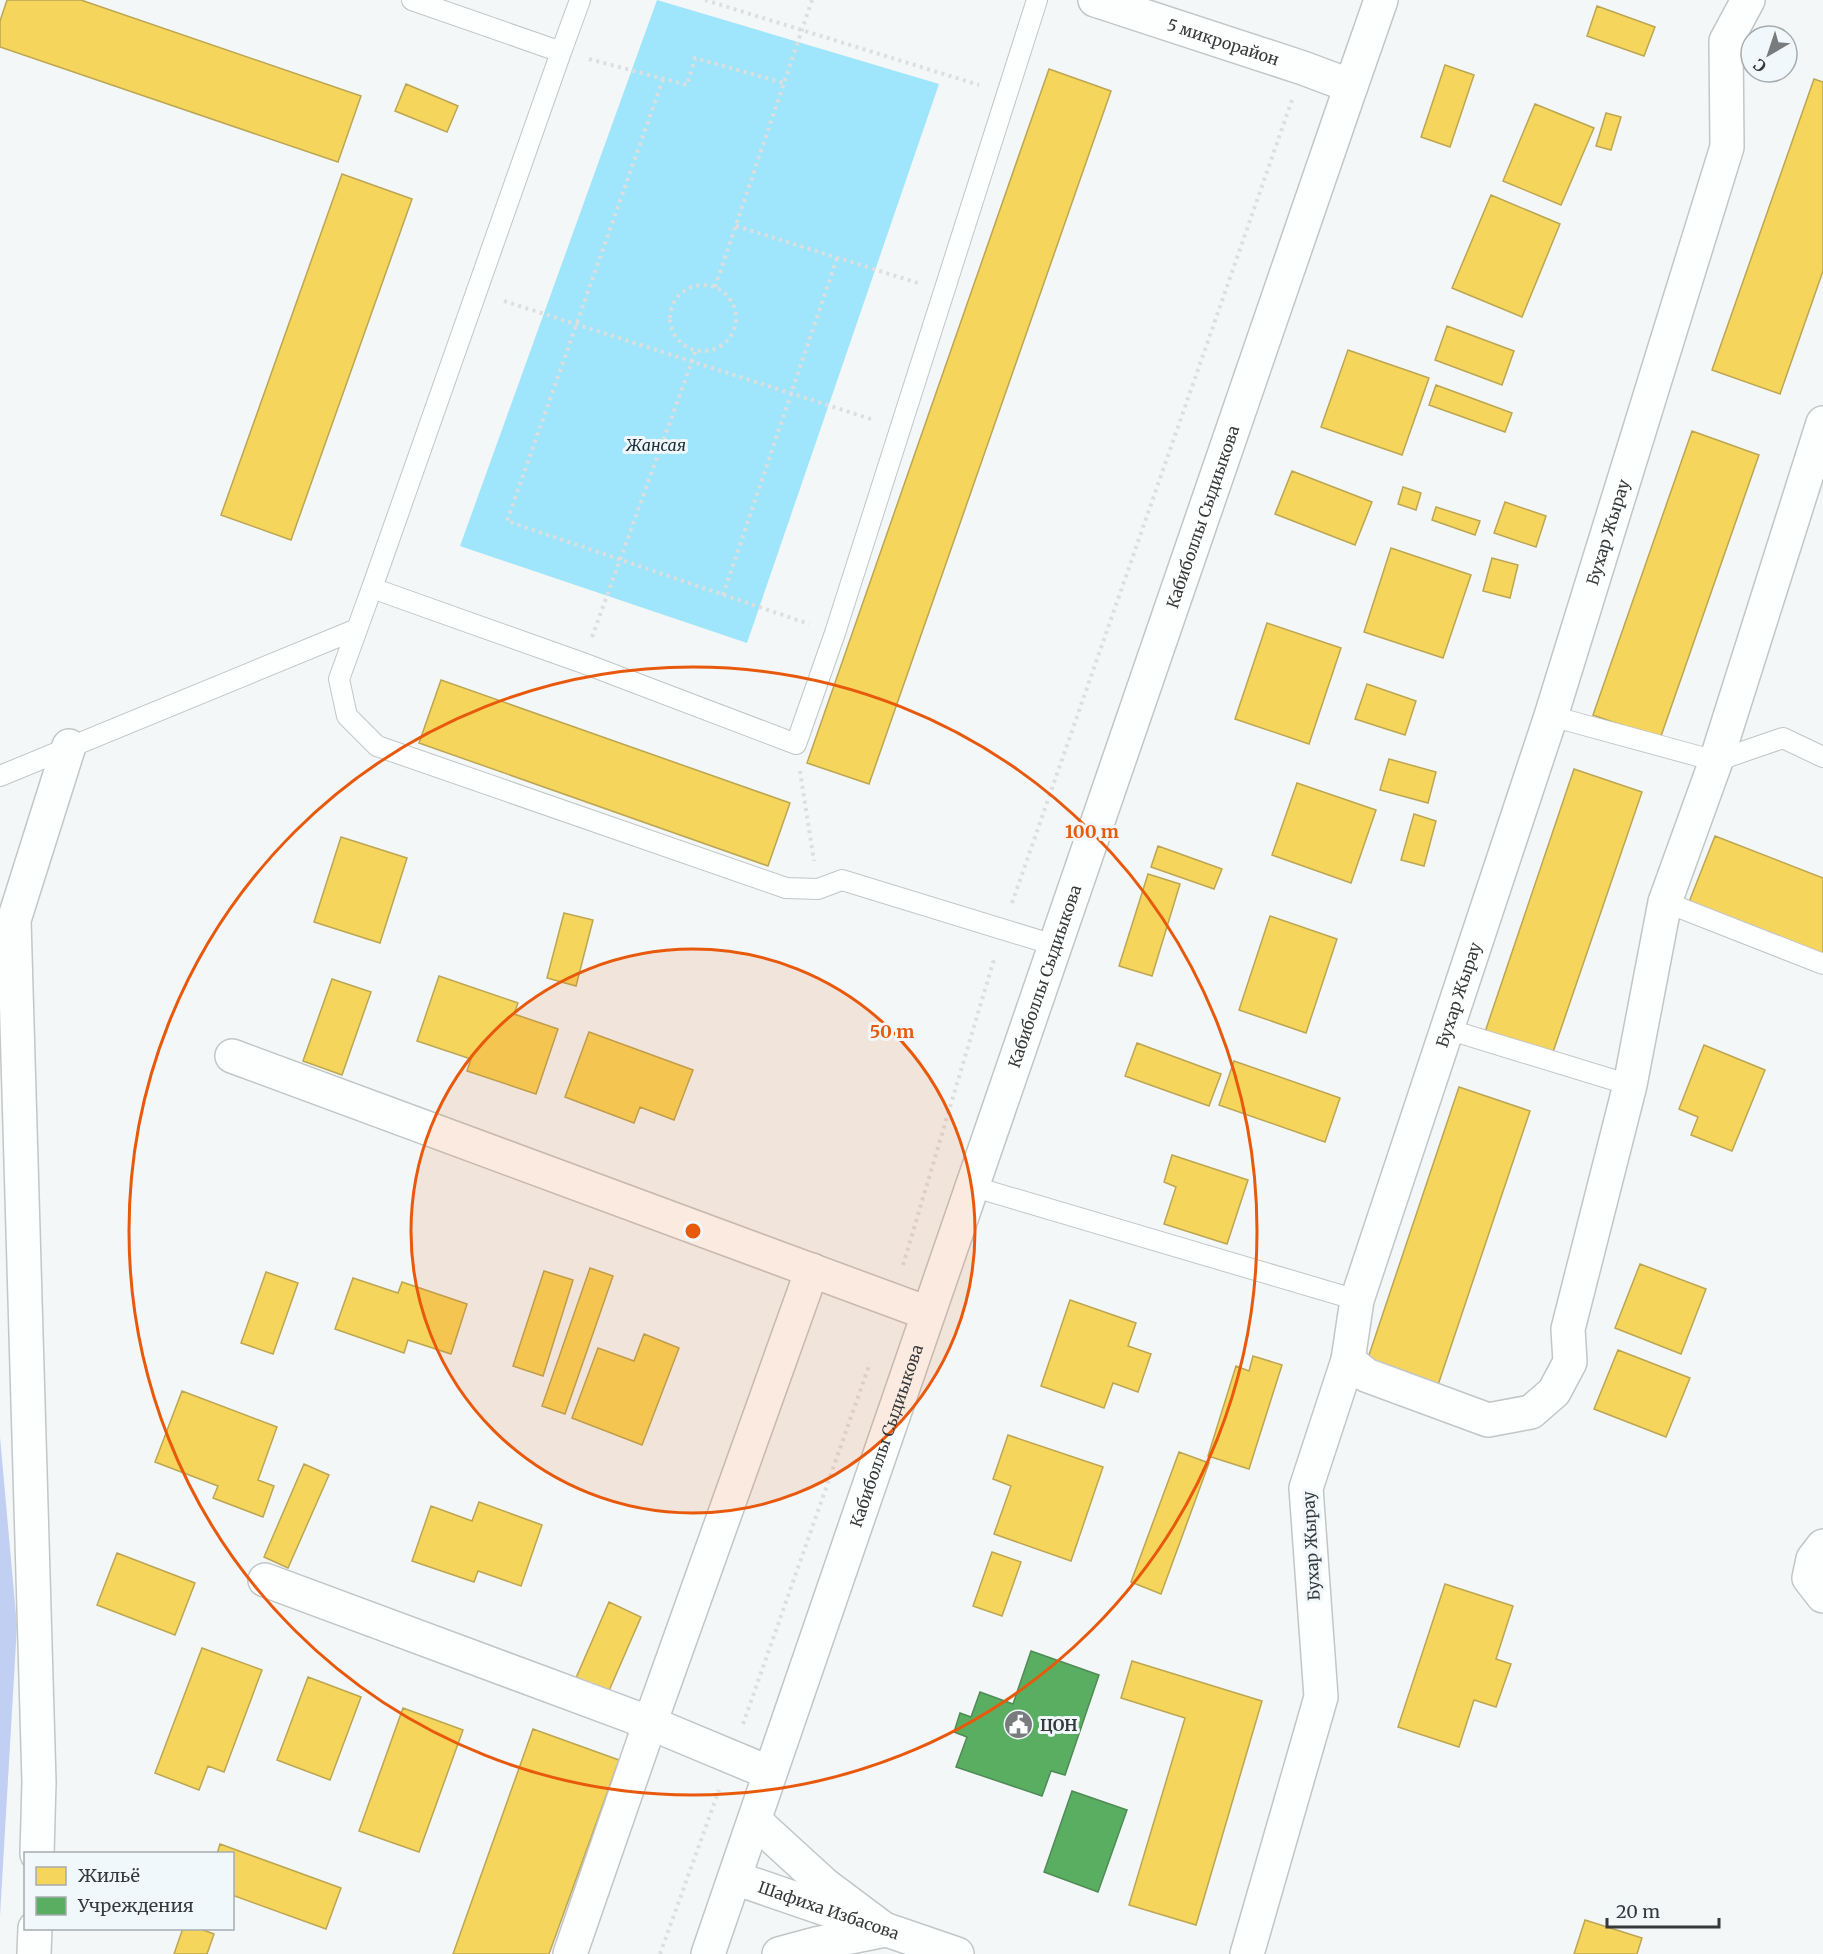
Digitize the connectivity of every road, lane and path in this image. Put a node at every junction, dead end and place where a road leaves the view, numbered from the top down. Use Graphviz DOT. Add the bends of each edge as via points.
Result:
graph roads {
  1 [pos="412,0"];
  2 [pos="580,0"];
  3 [pos="705,0"];
  4 [pos="812,0"];
  5 [pos="1037,0"];
  6 [pos="1095,0"];
  7 [pos="1381,0"];
  8 [pos="1748,0"];
  9 [pos="802,30"];
  10 [pos="561,52"];
  11 [pos="1303,68"];
  12 [pos="663,79"];
  13 [pos="784,83"];
  14 [pos="1351,86"];
  15 [pos="1007,93"];
  16 [pos="736,226"];
  17 [pos="837,258"];
  18 [pos="715,287"];
  19 [pos="944,291"];
  20 [pos="476,292"];
  21 [pos="577,323"];
  22 [pos="696,350"];
  23 [pos="692,361"];
  24 [pos="791,393"];
  25 [pos="1823,423"];
  26 [pos="900,429"];
  27 [pos="620,560"];
  28 [pos="372,588"];
  29 [pos="723,595"];
  30 [pos="357,629"];
  31 [pos="835,633"];
  32 [pos="583,663"];
  33 [pos="1551,716"];
  34 [pos="796,744"];
  35 [pos="69,746"];
  36 [pos="1823,757"];
  37 [pos="1716,760"];
  38 [pos="0,776"];
  39 [pos="818,889"];
  40 [pos="1665,902"];
  41 [pos="1003,929"];
  42 [pos="1054,945"];
  43 [pos="1823,964"];
  44 [pos="1447,1029"];
  45 [pos="232,1056"];
  46 [pos="1630,1085"];
  47 [pos="971,1186"];
  48 [pos="812,1270"];
  49 [pos="892,1300"];
  50 [pos="1357,1300"];
  51 [pos="927,1313"];
  52 [pos="873,1356"];
  53 [pos="1348,1360"];
  54 [pos="1823,1546"];
  55 [pos="265,1580"];
  56 [pos="1823,1596"];
  57 [pos="650,1723"];
  58 [pos="731,1756"];
  59 [pos="770,1773"];
  60 [pos="755,1821"];
  61 [pos="37,1852"];
  62 [pos="735,1878"];
  63 [pos="35,1930"];
  64 [pos="885,1930"];
  65 [pos="34,1954"];
  66 [pos="570,1954"];
  67 [pos="660,1954"];
  68 [pos="708,1954"];
  69 [pos="779,1954"];
  70 [pos="957,1954"];
  71 [pos="1246,1954"];
  1 -- 10 [label="lane"];
  2 -- 10 [label="lane"];
  3 -- 9 [label="path"];
  4 -- 9 [label="path"];
  5 -- 15 [label="lane"];
  6 -- 11 [label="street, 5 микрорайон"];
  7 -- 14 [label="street, Кабиболлы Сыдиыкова"];
  8 -- 33 [label="street, Бухар Жырау" via="1726,41 1727,147"];
  9 -- 13 [label="path"];
  9 -- 15 [label="path"];
  10 -- 12 [label="path"];
  10 -- 20 [label="lane"];
  11 -- 14 [label="street, 5 микрорайон"];
  11 -- 41 [label="path"];
  12 -- 13 [label="path" via="687,85 695,58"];
  12 -- 21 [label="path"];
  13 -- 16 [label="path"];
  14 -- 42 [label="street, Кабиболлы Сыдиыкова"];
  15 -- 19 [label="lane"];
  16 -- 17 [label="path"];
  16 -- 18 [label="path"];
  17 -- 19 [label="path"];
  17 -- 24 [label="path"];
  18 -- 22 [label="path" via="732,301 736,322 733,332 717,347"];
  18 -- 22 [label="path" via="694,285 684,290 671,308 672,329 678,339"];
  19 -- 26 [label="lane"];
  20 -- 21 [label="path"];
  20 -- 28 [label="lane"];
  21 -- 23 [label="path"];
  21 -- 27 [label="path" via="507,521"];
  22 -- 23 [label="path"];
  23 -- 24 [label="path"];
  23 -- 27 [label="path"];
  24 -- 26 [label="path"];
  24 -- 29 [label="path"];
  25 -- 37 [label="street"];
  26 -- 31 [label="lane"];
  27 -- 29 [label="path"];
  27 -- 32 [label="path"];
  28 -- 30 [label="lane"];
  28 -- 32 [label="lane"];
  29 -- 31 [label="path"];
  30 -- 35 [label="lane"];
  30 -- 39 [label="lane" via="339,679 347,716 377,746 786,888"];
  31 -- 34 [label="lane"];
  32 -- 34 [label="lane"];
  33 -- 37 [label="lane"];
  33 -- 44 [label="street, Бухар Жырау"];
  34 -- 39 [label="path"];
  35 -- 38 [label="lane"];
  35 -- 61 [label="street" via="14,920 39,1782"];
  36 -- 37 [label="lane" via="1783,738"];
  37 -- 40 [label="street"];
  39 -- 41 [label="lane" via="842,880"];
  40 -- 43 [label="lane"];
  40 -- 46 [label="street"];
  41 -- 42 [label="lane"];
  41 -- 49 [label="path"];
  42 -- 47 [label="street, Кабиболлы Сыдиыкова"];
  44 -- 46 [label="lane"];
  44 -- 50 [label="street, Бухар Жырау"];
  45 -- 48 [label="street"];
  46 -- 53 [label="street" via="1568,1329 1570,1362 1554,1392 1531,1412 1488,1420 1366,1376"];
  47 -- 50 [label="lane"];
  47 -- 51 [label="street, Кабиболлы Сыдиыкова"];
  48 -- 49 [label="street"];
  48 -- 57 [label="street"];
  49 -- 51 [label="street"];
  50 -- 53 [label="street, Бухар Жырау"];
  51 -- 59 [label="street, Кабиболлы Сыдиыкова"];
  52 -- 58 [label="path"];
  53 -- 71 [label="street, Бухар Жырау" via="1306,1488 1321,1696"];
  54 -- 56 [label="street" via="1813,1559 1809,1578"];
  55 -- 57 [label="street"];
  57 -- 58 [label="street"];
  57 -- 66 [label="street"];
  58 -- 59 [label="street"];
  58 -- 67 [label="path"];
  59 -- 60 [label="street, Кабиболлы Сыдиыкова"];
  60 -- 62 [label="street, Кабиболлы Сыдиыкова"];
  60 -- 64 [label="street" via="825,1885"];
  62 -- 64 [label="street, Шафиха Избасова"];
  62 -- 68 [label="street, Кабиболлы Сыдиыкова"];
  63 -- 65 [label="street"];
  64 -- 69 [label="street"];
  64 -- 70 [label="street, Шафиха Избасова"];
}
